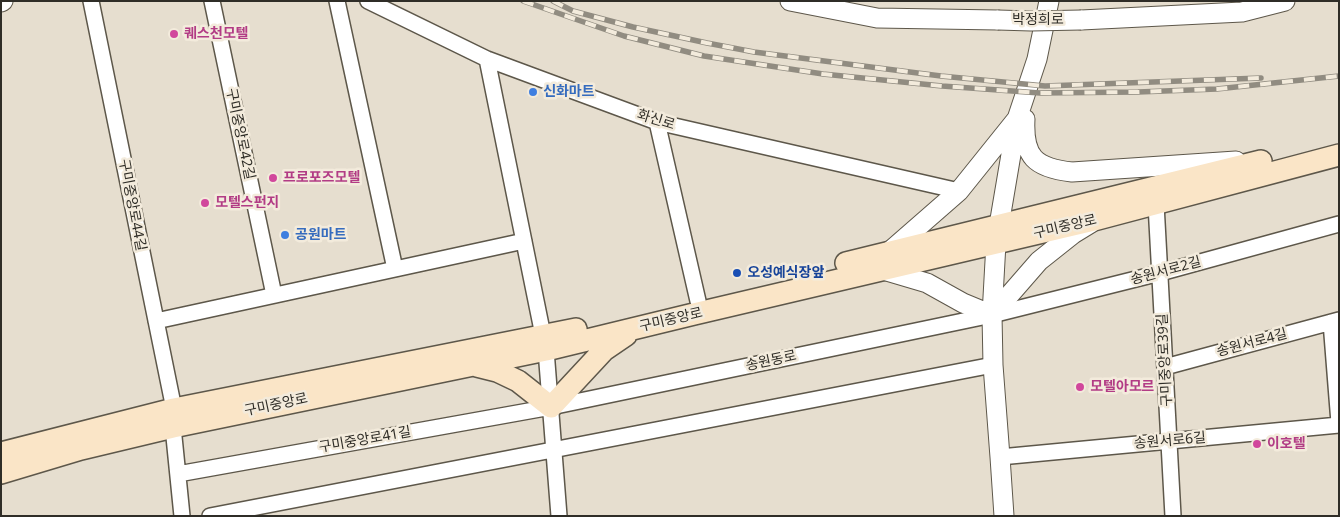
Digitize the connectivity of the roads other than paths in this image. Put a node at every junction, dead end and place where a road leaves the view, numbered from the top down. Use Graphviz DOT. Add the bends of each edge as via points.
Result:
graph roads {
  1 [pos="91,1"];
  2 [pos="212,1"];
  3 [pos="337,1"];
  4 [pos="368,1"];
  5 [pos="790,1"];
  6 [pos="1049,1"];
  7 [pos="1285,1"];
  8 [pos="487,59"];
  9 [pos="1037,59"];
  10 [pos="1017,119"];
  11 [pos="657,122"];
  12 [pos="1339,142"];
  13 [pos="1339,155"];
  14 [pos="1270,159"];
  15 [pos="959,191"];
  16 [pos="1156,204"];
  17 [pos="1094,220"];
  18 [pos="1339,224"];
  19 [pos="997,234"];
  20 [pos="524,242"];
  21 [pos="885,261"];
  22 [pos="395,269"];
  23 [pos="1160,273"];
  24 [pos="274,295"];
  25 [pos="698,301"];
  26 [pos="992,315"];
  27 [pos="156,321"];
  28 [pos="1335,321"];
  29 [pos="636,328"];
  30 [pos="545,343"];
  31 [pos="474,365"];
  32 [pos="993,365"];
  33 [pos="1165,367"];
  34 [pos="551,407"];
  35 [pos="174,418"];
  36 [pos="1339,424"];
  37 [pos="1169,442"];
  38 [pos="554,450"];
  39 [pos="1,453"];
  40 [pos="1000,457"];
  41 [pos="1,473"];
  42 [pos="178,474"];
  43 [pos="269,510"];
  44 [pos="182,516"];
  45 [pos="210,516"];
  46 [pos="559,516"];
  47 [pos="1004,516"];
  48 [pos="1173,516"];
  1 -- 27 [label="street, 구미중앙로44길"];
  2 -- 24 [label="street, 구미중앙로42길"];
  3 -- 22 [label="street"];
  4 -- 8 [label="street, 화신로"];
  5 -- 7 [label="street, 박정희로, bridge" via="877,18 1030,21 1242,12"];
  6 -- 9 [label="street"];
  8 -- 11 [label="street, 화신로"];
  8 -- 20 [label="street"];
  9 -- 10 [label="street"];
  9 -- 14 [label="street" via="1024,134 1032,158 1042,165 1072,172"];
  10 -- 15 [label="street"];
  10 -- 19 [label="street"];
  11 -- 15 [label="street, 화신로"];
  11 -- 25 [label="street, 구미중앙로"];
  12 -- 14 [label="main road, 구미중앙로"];
  13 -- 16 [label="main road, 구미중앙로"];
  14 -- 19 [label="main road, 구미중앙로"];
  15 -- 21 [label="street"];
  16 -- 17 [label="main road, 구미중앙로"];
  16 -- 23 [label="street, 구미중앙로39길"];
  17 -- 19 [label="main road, 구미중앙로"];
  17 -- 26 [label="street" via="1039,261"];
  18 -- 23 [label="street, 송원서로2길"];
  19 -- 21 [label="main road, 구미중앙로"];
  19 -- 26 [label="street"];
  20 -- 22 [label="street"];
  20 -- 30 [label="street"];
  21 -- 25 [label="main road, 구미중앙로"];
  21 -- 26 [label="street"];
  21 -- 29 [label="main road, 구미중앙로"];
  22 -- 24 [label="street"];
  23 -- 26 [label="street, 송원서로2길"];
  23 -- 33 [label="street, 구미중앙로39길"];
  24 -- 27 [label="street"];
  25 -- 30 [label="main road, 구미중앙로"];
  26 -- 32 [label="street"];
  26 -- 34 [label="street, 송원동로"];
  27 -- 35 [label="street, 구미중앙로44길"];
  28 -- 33 [label="street, 송원서로4길"];
  28 -- 36 [label="street, 송원서로6길"];
  29 -- 30 [label="main road, 구미중앙로"];
  29 -- 34 [label="main road" via="604,350"];
  30 -- 31 [label="main road, 구미중앙로"];
  30 -- 34 [label="street"];
  30 -- 35 [label="main road, 구미중앙로"];
  31 -- 34 [label="main road" via="518,381"];
  31 -- 35 [label="main road, 구미중앙로"];
  32 -- 38 [label="street"];
  32 -- 40 [label="street"];
  33 -- 37 [label="street, 구미중앙로39길"];
  34 -- 38 [label="street"];
  34 -- 42 [label="street, 구미중앙로41길"];
  35 -- 39 [label="main road, 구미중앙로"];
  35 -- 41 [label="main road, 구미중앙로"];
  35 -- 42 [label="street, 구미중앙로44길"];
  36 -- 37 [label="street, 송원서로6길"];
  37 -- 40 [label="street, 송원서로6길"];
  37 -- 48 [label="street, 구미중앙로39길"];
  38 -- 43 [label="street"];
  38 -- 46 [label="street"];
  40 -- 47 [label="street"];
  42 -- 44 [label="street, 구미중앙로44길"];
  43 -- 45 [label="street"];
}
